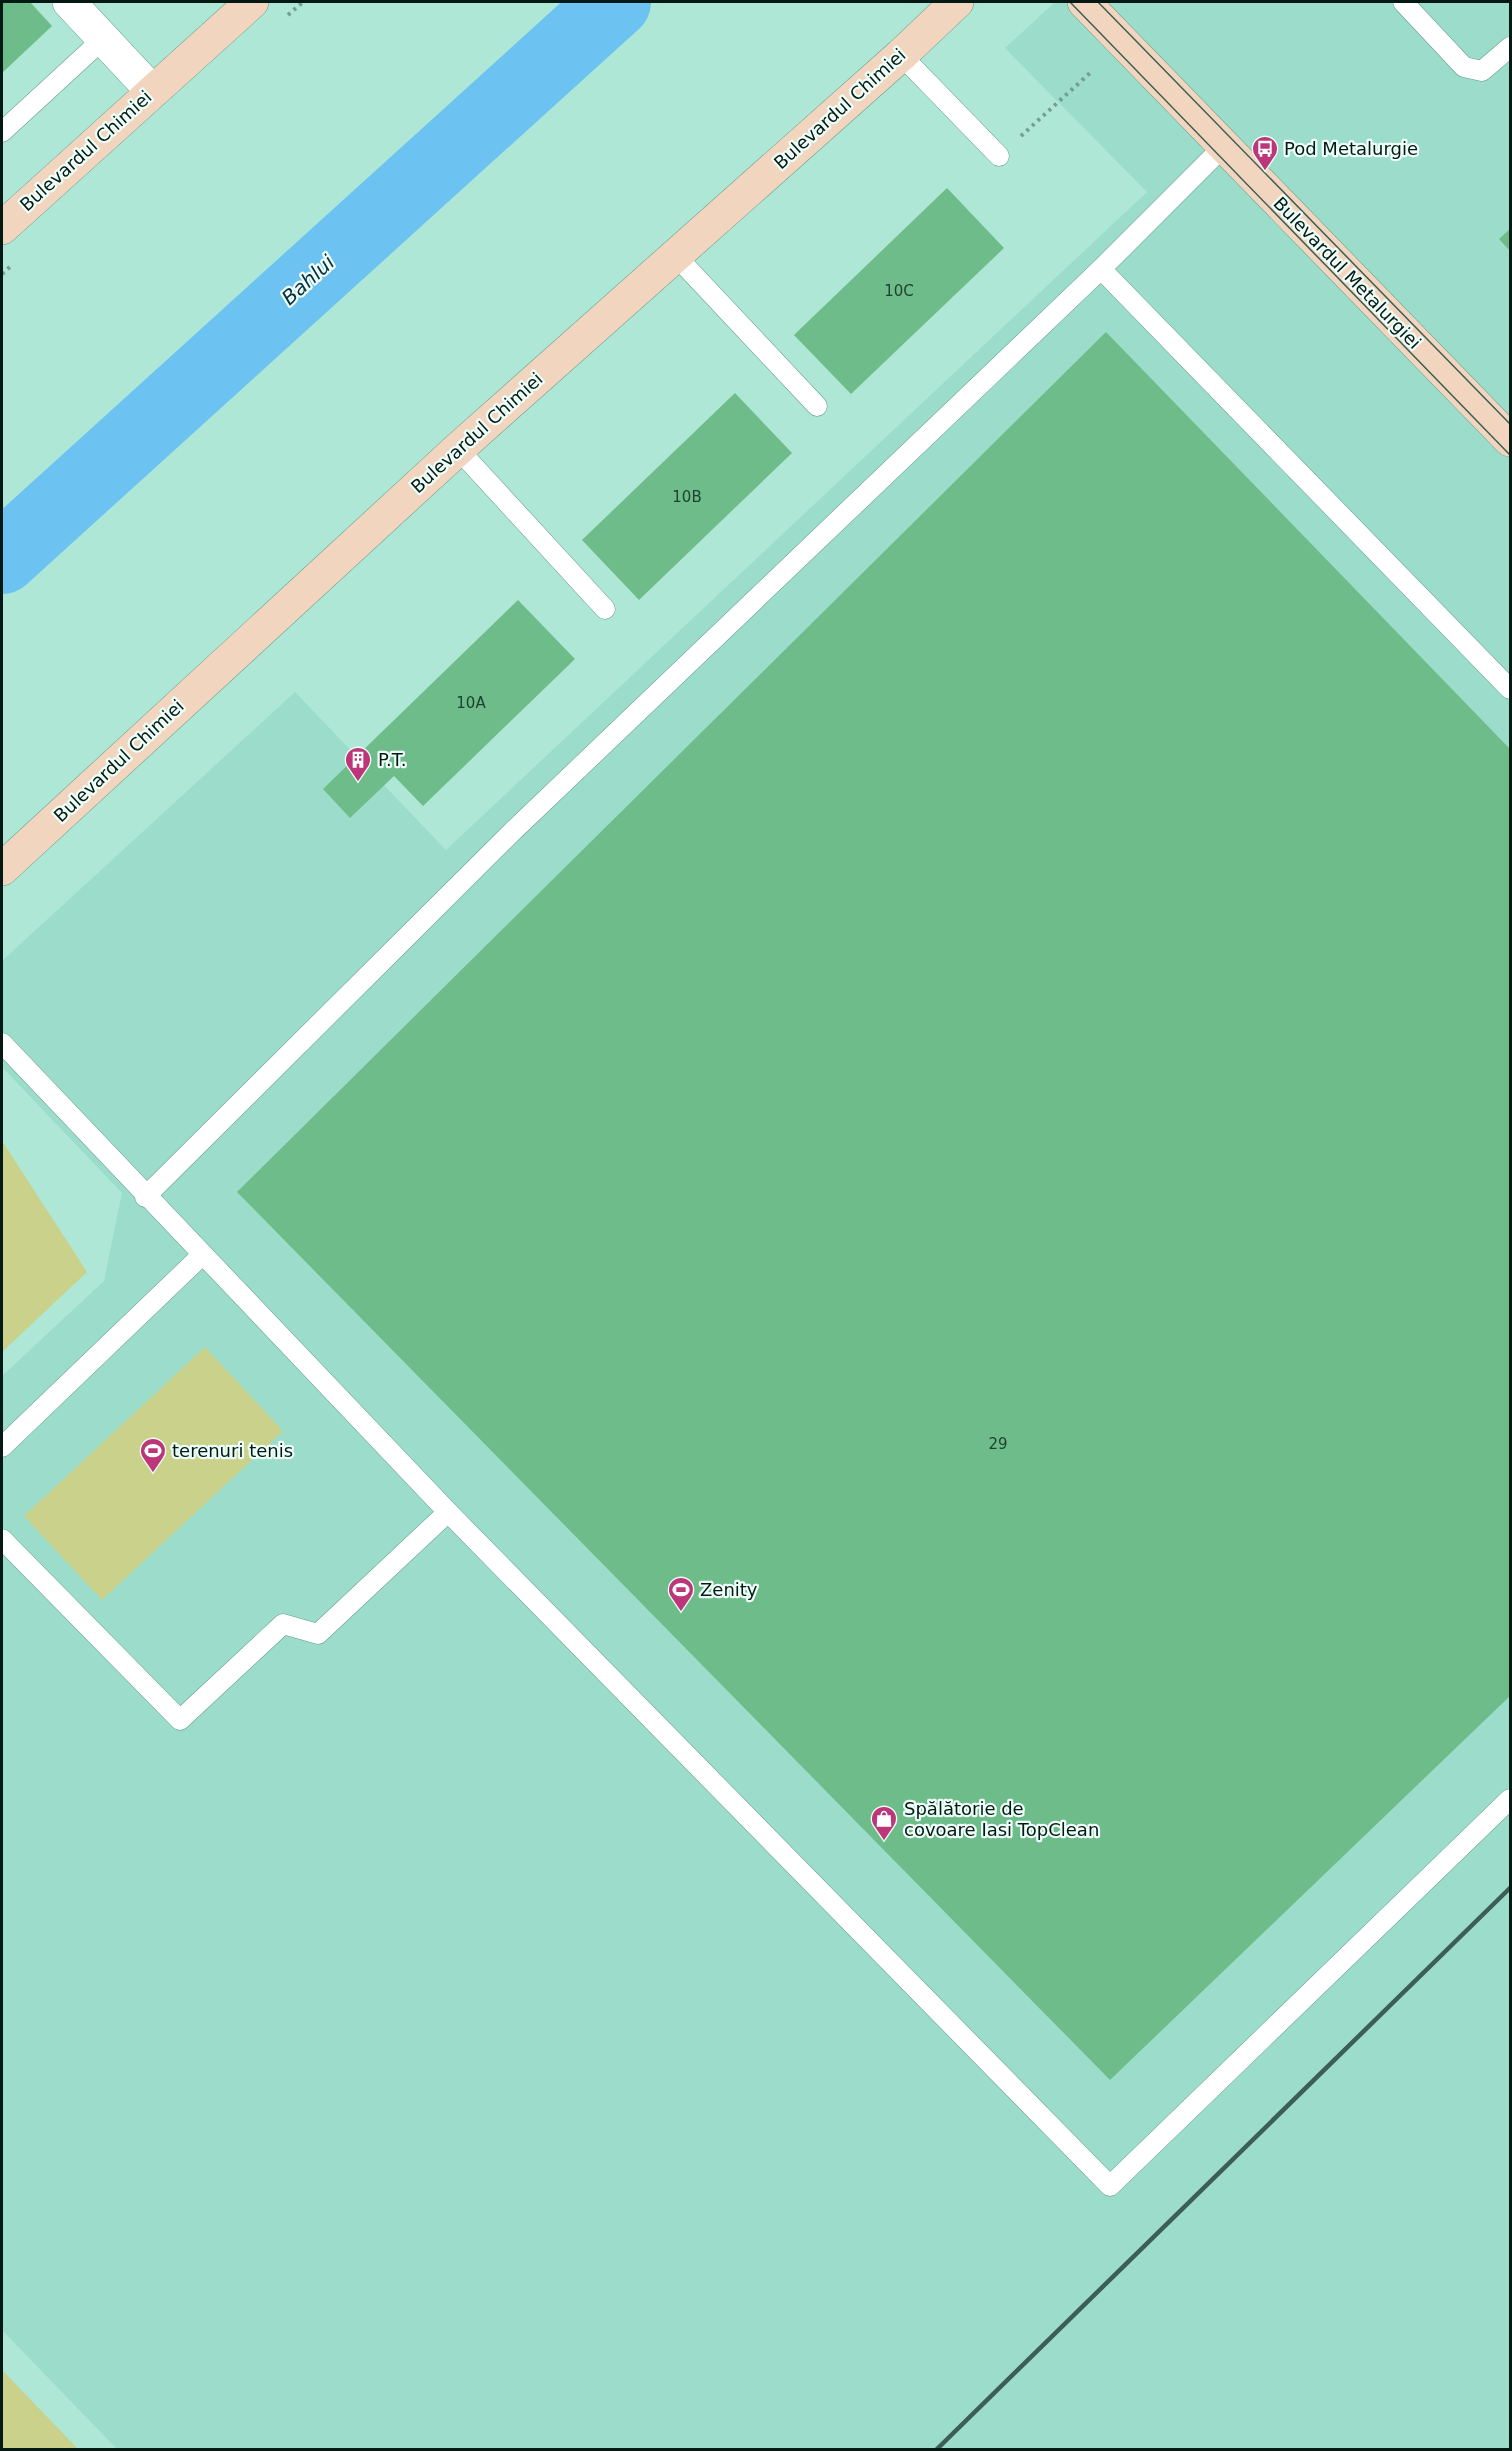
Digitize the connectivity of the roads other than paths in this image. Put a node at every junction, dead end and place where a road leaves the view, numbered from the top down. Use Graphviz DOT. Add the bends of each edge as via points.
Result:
graph roads {
  1 [pos="69,2"];
  2 [pos="252,2"];
  3 [pos="957,2"];
  4 [pos="1084,2"];
  5 [pos="1403,2"];
  6 [pos="104,39"];
  7 [pos="1510,47"];
  8 [pos="901,55"];
  9 [pos="152,91"];
  10 [pos="2,132"];
  11 [pos="1224,146"];
  12 [pos="999,156"];
  13 [pos="2,228"];
  14 [pos="675,255"];
  15 [pos="1101,269"];
  16 [pos="818,406"];
  17 [pos="1510,440"];
  18 [pos="458,449"];
  19 [pos="605,609"];
  20 [pos="1510,689"];
  21 [pos="2,869"];
  22 [pos="2,1043"];
  23 [pos="145,1197"];
  24 [pos="201,1256"];
  25 [pos="2,1448"];
  26 [pos="448,1512"];
  27 [pos="2,1539"];
  28 [pos="1510,1799"];
  1 -- 6 [label="street"];
  2 -- 9 [label="main road, Bulevardul Chimiei"];
  3 -- 8 [label="main road, Bulevardul Chimiei"];
  4 -- 11 [label="main road, Bulevardul Metalurgiei"];
  5 -- 7 [label="lane" via="1464,67 1482,71"];
  6 -- 9 [label="street"];
  6 -- 10 [label="lane"];
  8 -- 12 [label="lane"];
  8 -- 14 [label="main road, Bulevardul Chimiei"];
  9 -- 13 [label="main road, Bulevardul Chimiei"];
  11 -- 15 [label="lane"];
  11 -- 17 [label="main road, Bulevardul Metalurgiei"];
  14 -- 16 [label="lane"];
  14 -- 18 [label="main road, Bulevardul Chimiei"];
  15 -- 20 [label="lane"];
  15 -- 23 [label="lane" via="512,832"];
  18 -- 19 [label="lane"];
  18 -- 21 [label="main road, Bulevardul Chimiei"];
  22 -- 23 [label="lane"];
  23 -- 24 [label="lane"];
  24 -- 25 [label="lane"];
  24 -- 26 [label="lane"];
  26 -- 27 [label="lane" via="318,1634 283,1624 180,1720"];
  26 -- 28 [label="lane" via="1110,2186"];
}
